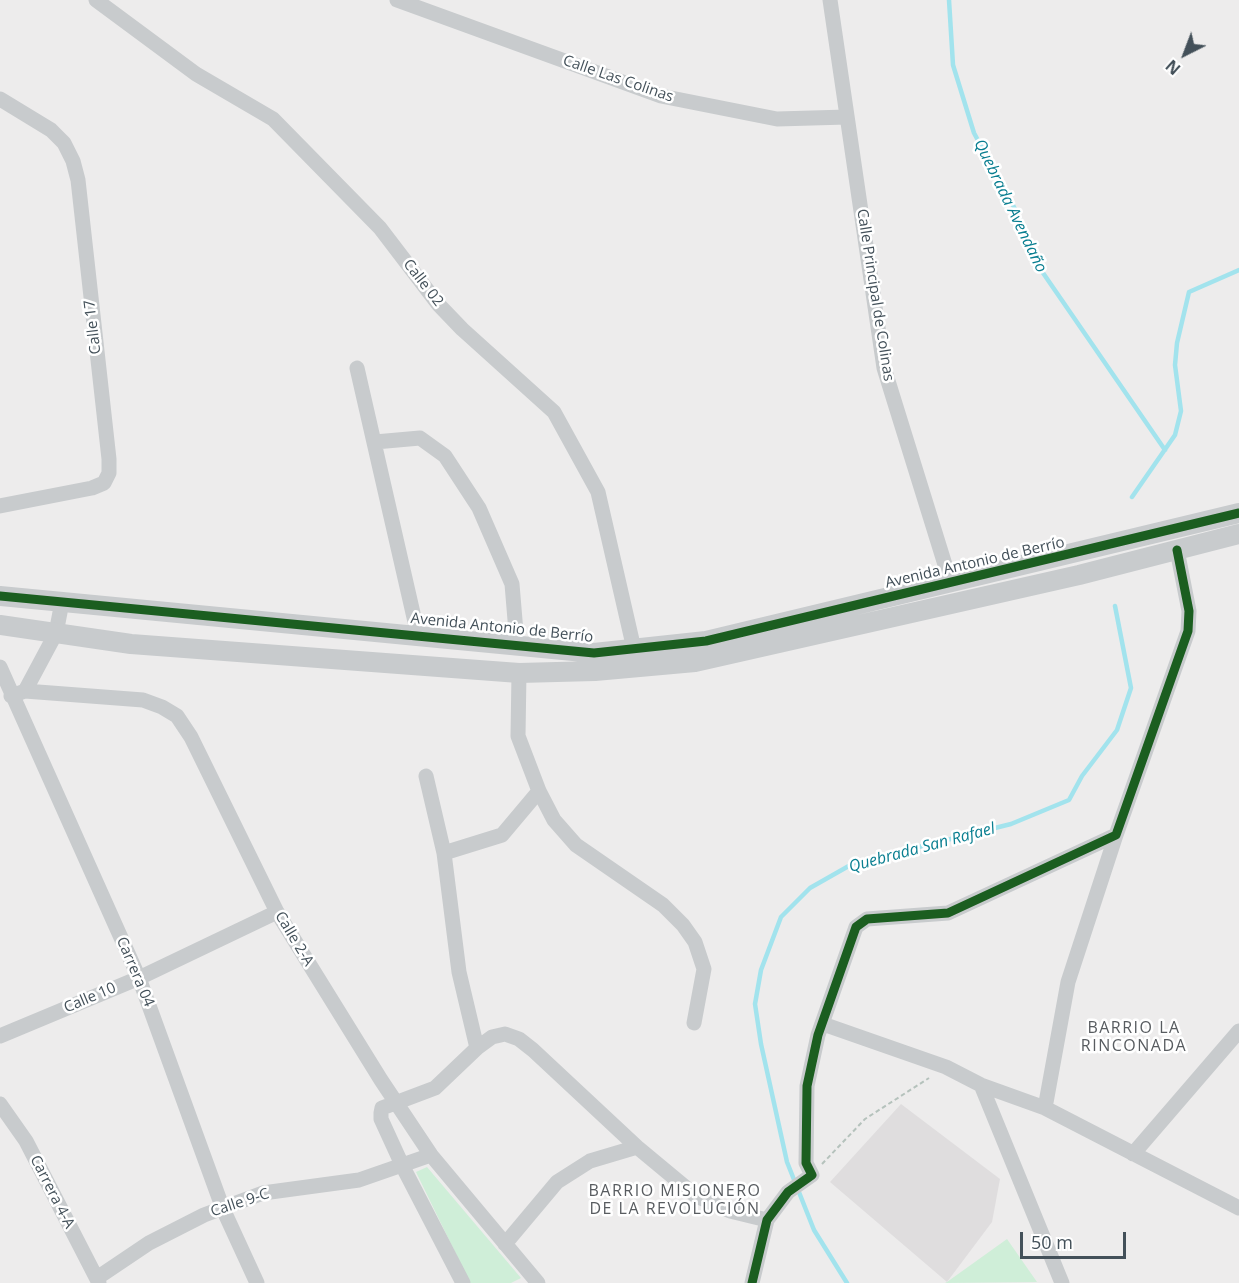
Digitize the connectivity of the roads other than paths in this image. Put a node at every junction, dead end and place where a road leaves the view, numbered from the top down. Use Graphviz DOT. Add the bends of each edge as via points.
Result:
graph roads {
  1 [pos="96,0"];
  2 [pos="397,0"];
  3 [pos="830,0"];
  4 [pos="0,99"];
  5 [pos="847,117"];
  6 [pos="357,368"];
  7 [pos="375,442"];
  8 [pos="0,506"];
  9 [pos="1239,513"];
  10 [pos="1239,534"];
  11 [pos="1177,550"];
  12 [pos="951,584"];
  13 [pos="0,596"];
  14 [pos="62,602"];
  15 [pos="0,625"];
  16 [pos="56,633"];
  17 [pos="418,635"];
  18 [pos="518,644"];
  19 [pos="634,649"];
  20 [pos="0,666"];
  21 [pos="519,673"];
  22 [pos="18,694"];
  23 [pos="426,776"];
  24 [pos="539,791"];
  25 [pos="1116,835"];
  26 [pos="444,853"];
  27 [pos="277,912"];
  28 [pos="139,978"];
  29 [pos="694,1023"];
  30 [pos="823,1024"];
  31 [pos="1239,1031"];
  32 [pos="0,1036"];
  33 [pos="477,1048"];
  34 [pos="981,1084"];
  35 [pos="0,1104"];
  36 [pos="397,1104"];
  37 [pos="1046,1108"];
  38 [pos="637,1147"];
  39 [pos="1133,1154"];
  40 [pos="431,1155"];
  41 [pos="403,1167"];
  42 [pos="1239,1208"];
  43 [pos="224,1209"];
  44 [pos="767,1220"];
  45 [pos="505,1244"];
  46 [pos="98,1281"];
  47 [pos="257,1283"];
  48 [pos="463,1283"];
  49 [pos="538,1283"];
  50 [pos="752,1283"];
  51 [pos="1062,1283"];
  1 -- 19 [label="street, Calle 02" via="196,74 273,119 380,228 438,304 554,412 598,492"];
  2 -- 5 [label="street, Calle Las Colinas" via="661,96 777,119"];
  3 -- 5 [label="street, Calle Principal de Colinas"];
  4 -- 8 [label="street, Calle 17" via="51,130 64,143 78,180 109,459 104,483 92,489"];
  5 -- 12 [label="street, Calle Principal de Colinas" via="884,368"];
  6 -- 7 [label="street"];
  7 -- 17 [label="street"];
  7 -- 18 [label="street" via="420,438 445,456 479,508 512,584"];
  9 -- 12 [label="street, Avenida Antonio de Berrío"];
  10 -- 11 [label="street"];
  11 -- 21 [label="street" via="695,662"];
  11 -- 25 [label="street" via="1189,611 1188,631"];
  12 -- 19 [label="street, Avenida Antonio de Berrío" via="706,641"];
  13 -- 14 [label="street, Avenida Antonio de Berrío"];
  14 -- 16 [label="street"];
  14 -- 17 [label="street, Avenida Antonio de Berrío"];
  15 -- 16 [label="street"];
  16 -- 21 [label="street" via="131,644"];
  16 -- 22 [label="street"];
  17 -- 18 [label="street, Avenida Antonio de Berrío"];
  18 -- 19 [label="street, Avenida Antonio de Berrío" via="594,653"];
  20 -- 22 [label="street, Carrera 04"];
  21 -- 24 [label="street" via="518,736"];
  22 -- 27 [label="street, Calle 2-A" via="143,700 177,716 191,736"];
  22 -- 28 [label="street, Carrera 04"];
  23 -- 26 [label="street"];
  24 -- 26 [label="street" via="502,835"];
  24 -- 29 [label="street" via="554,820 576,844 663,905 690,933 704,969"];
  25 -- 30 [label="street" via="948,913 861,922 852,933"];
  25 -- 37 [label="street" via="1068,982"];
  26 -- 33 [label="street" via="459,972"];
  27 -- 28 [label="street, Calle 10"];
  27 -- 36 [label="street, Calle 2-A"];
  28 -- 32 [label="street, Calle 10"];
  28 -- 43 [label="street, Carrera 04"];
  30 -- 34 [label="street" via="946,1067"];
  30 -- 44 [label="street" via="807,1086 807,1178 788,1192"];
  31 -- 39 [label="street"];
  33 -- 36 [label="street" via="435,1088"];
  33 -- 38 [label="street" via="492,1037 505,1034 519,1039"];
  34 -- 37 [label="street"];
  34 -- 51 [label="street"];
  35 -- 46 [label="street, Carrera 4-A" via="26,1141"];
  36 -- 40 [label="street, Calle 2-A"];
  36 -- 41 [label="street" via="382,1108 381,1119"];
  37 -- 39 [label="street"];
  38 -- 44 [label="street" via="696,1196 730,1211"];
  38 -- 45 [label="street" via="591,1161 557,1182"];
  39 -- 42 [label="street"];
  40 -- 41 [label="street, Calle 9-C"];
  40 -- 45 [label="street, Calle 2-A"];
  41 -- 43 [label="street, Calle 9-C" via="359,1179 263,1193"];
  41 -- 48 [label="street"];
  43 -- 46 [label="street, Calle 9-C" via="158,1238"];
  43 -- 47 [label="street, Carrera 04"];
  44 -- 50 [label="street"];
  45 -- 49 [label="street, Calle 2-A"];
}
